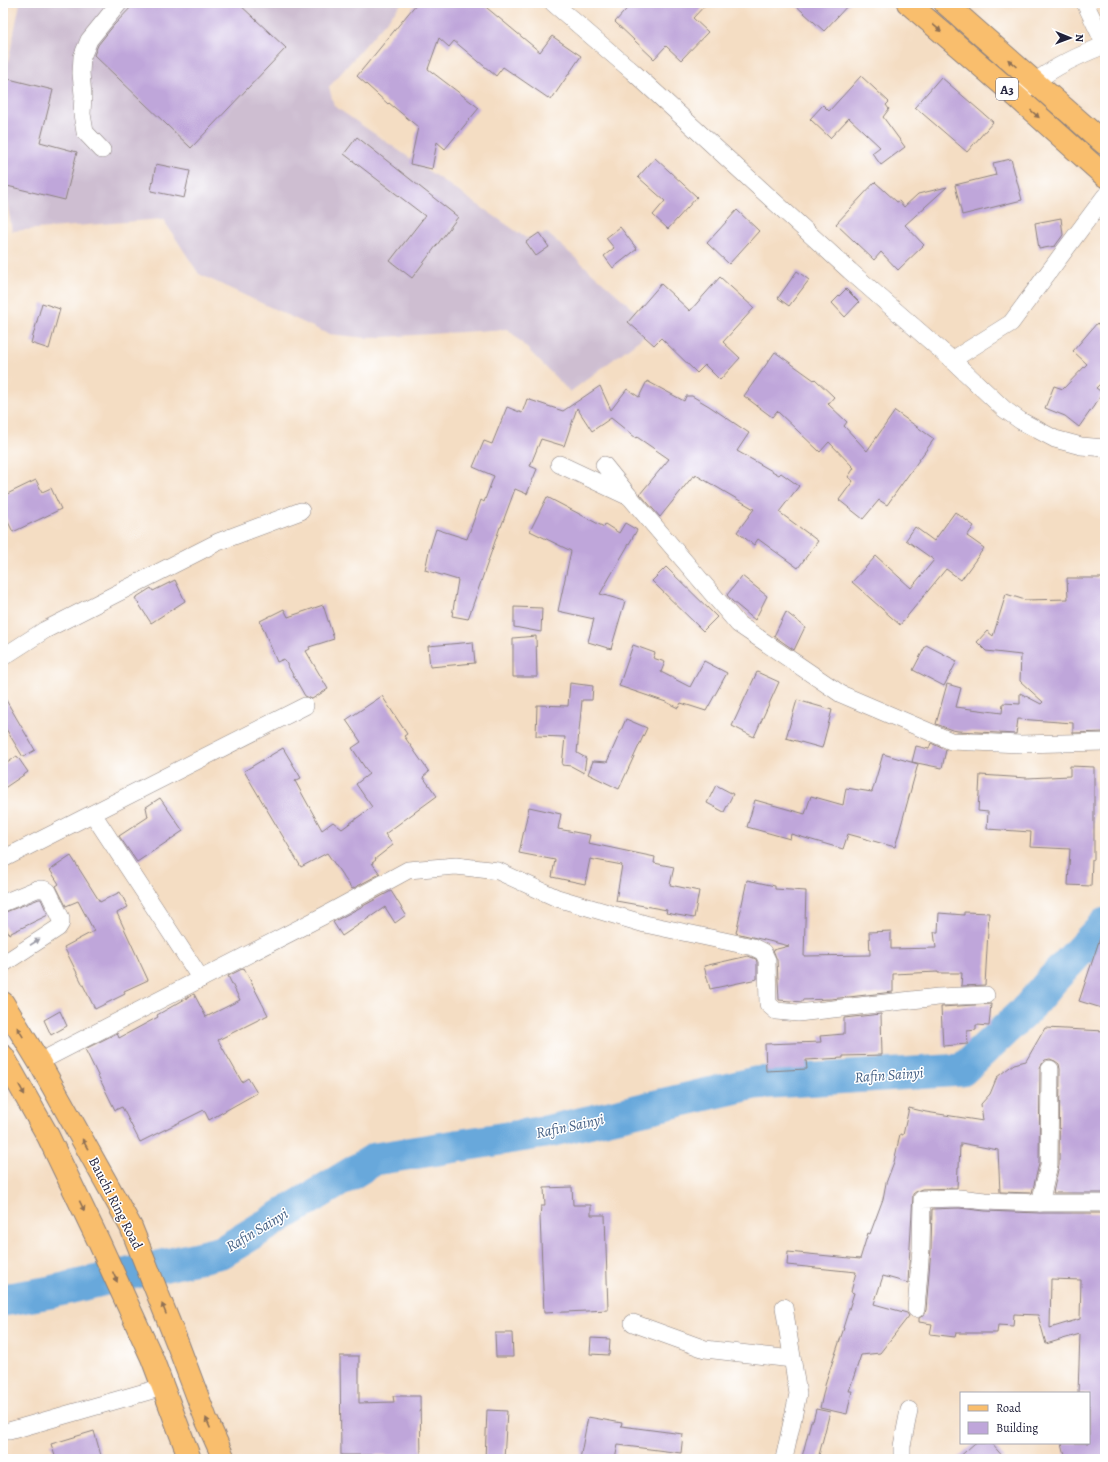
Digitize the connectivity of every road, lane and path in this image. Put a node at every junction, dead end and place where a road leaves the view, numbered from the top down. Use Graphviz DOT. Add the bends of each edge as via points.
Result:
graph roads {
  1 [pos="119,3"];
  2 [pos="553,3"];
  3 [pos="908,3"];
  4 [pos="945,3"];
  5 [pos="1085,3"];
  6 [pos="1105,45"];
  7 [pos="1034,82"];
  8 [pos="1017,97"];
  9 [pos="1105,144"];
  10 [pos="102,150"];
  11 [pos="1105,176"];
  12 [pos="1105,196"];
  13 [pos="952,360"];
  14 [pos="1105,448"];
  15 [pos="559,464"];
  16 [pos="604,465"];
  17 [pos="629,496"];
  18 [pos="301,511"];
  19 [pos="3,657"];
  20 [pos="305,706"];
  21 [pos="1105,742"];
  22 [pos="92,814"];
  23 [pos="3,859"];
  24 [pos="3,903"];
  25 [pos="3,964"];
  26 [pos="201,979"];
  27 [pos="986,995"];
  28 [pos="3,1004"];
  29 [pos="3,1056"];
  30 [pos="39,1062"];
  31 [pos="1050,1069"];
  32 [pos="1040,1203"];
  33 [pos="1105,1203"];
  34 [pos="784,1308"];
  35 [pos="916,1310"];
  36 [pos="633,1323"];
  37 [pos="792,1358"];
  38 [pos="164,1387"];
  39 [pos="910,1410"];
  40 [pos="3,1431"];
  41 [pos="190,1459"];
  42 [pos="224,1459"];
  43 [pos="784,1459"];
  44 [pos="902,1459"];
  1 -- 10 [label="street" via="89,40 82,57 82,114 85,132"];
  2 -- 13 [label="street" via="632,71 850,271"];
  3 -- 8 [label="main road, A3, one-way"];
  7 -- 4 [label="main road, A3, one-way"];
  5 -- 6 [label="street"];
  6 -- 7 [label="street" via="1067,61"];
  7 -- 8 [label="street"];
  7 -- 9 [label="main road, A3"];
  8 -- 11 [label="main road, A3, one-way"];
  12 -- 13 [label="street" via="1011,323"];
  13 -- 14 [label="street" via="1004,409 1033,428 1055,439 1081,446"];
  15 -- 17 [label="street"];
  16 -- 17 [label="street"];
  17 -- 21 [label="street" via="738,624 841,694 951,741 1020,744"];
  18 -- 19 [label="street" via="218,542 45,630"];
  20 -- 22 [label="street"];
  22 -- 23 [label="street"];
  22 -- 26 [label="street"];
  25 -- 24 [label="street, one-way" via="58,928 61,923 48,891 43,889"];
  26 -- 27 [label="street" via="408,870 456,866 498,871 557,898 645,924 753,947 762,952 767,960 768,1004 776,1011 798,1013"];
  26 -- 30 [label="street"];
  30 -- 28 [label="main road, Bauchi Ring Road, one-way"];
  29 -- 38 [label="main road, one-way" via="48,1136"];
  42 -- 30 [label="main road, Bauchi Ring Road, one-way" via="131,1227"];
  31 -- 32 [label="street" via="1049,1165"];
  32 -- 33 [label="street"];
  32 -- 35 [label="street" via="959,1198 922,1199"];
  34 -- 37 [label="street"];
  36 -- 37 [label="street" via="705,1349"];
  37 -- 43 [label="street" via="798,1394"];
  38 -- 40 [label="street"];
  38 -- 41 [label="main road"];
  39 -- 44 [label="street" via="902,1446"];
}
